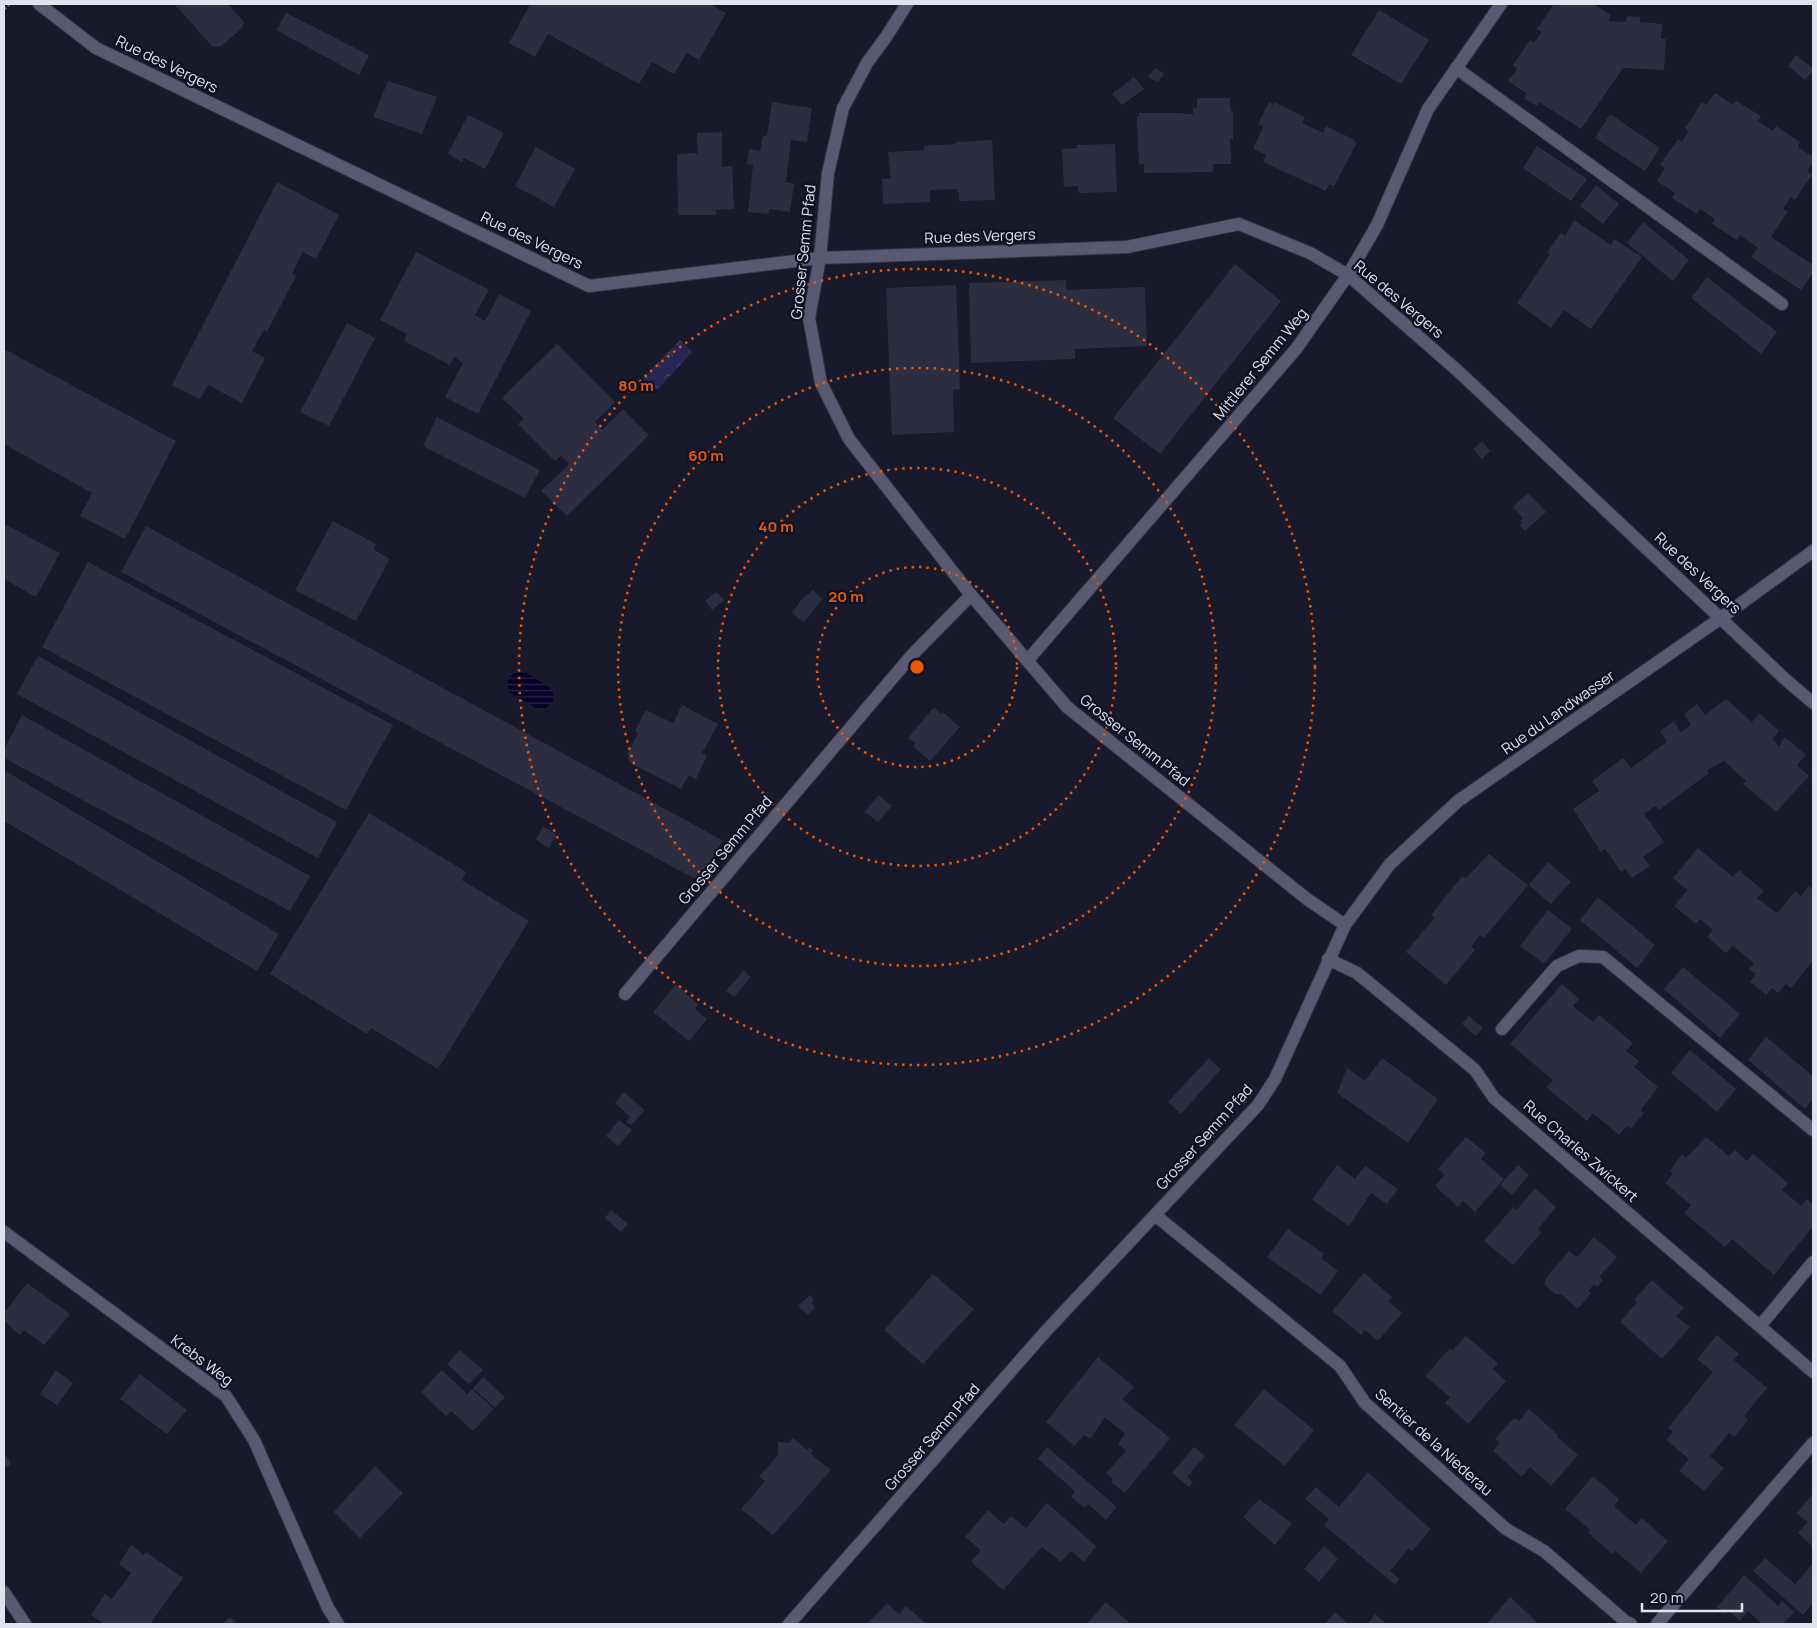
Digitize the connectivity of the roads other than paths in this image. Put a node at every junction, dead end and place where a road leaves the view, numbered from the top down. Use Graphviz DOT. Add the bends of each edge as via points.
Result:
graph roads {
  1 [pos="39,4"];
  2 [pos="907,4"];
  3 [pos="1501,4"];
  4 [pos="1456,68"];
  5 [pos="820,258"];
  6 [pos="1348,276"];
  7 [pos="1782,304"];
  8 [pos="1813,551"];
  9 [pos="971,595"];
  10 [pos="1721,618"];
  11 [pos="1027,661"];
  12 [pos="1813,703"];
  13 [pos="1345,925"];
  14 [pos="1328,958"];
  15 [pos="624,994"];
  16 [pos="1502,1029"];
  17 [pos="1813,1130"];
  18 [pos="1155,1215"];
  19 [pos="4,1232"];
  20 [pos="1813,1262"];
  21 [pos="1760,1326"];
  22 [pos="1813,1372"];
  23 [pos="1813,1443"];
  24 [pos="4,1592"];
  25 [pos="25,1624"];
  26 [pos="338,1624"];
  27 [pos="788,1624"];
  28 [pos="1631,1624"];
  29 [pos="1657,1624"];
  1 -- 5 [label="street, Rue des Vergers" via="96,48 589,286"];
  2 -- 5 [label="street, Grosser Semm Pfad" via="867,63 843,108 828,173"];
  3 -- 4 [label="street, Mittlerer Semm Weg"];
  4 -- 6 [label="street, Mittlerer Semm Weg" via="1428,108 1377,225"];
  4 -- 7 [label="street"];
  5 -- 6 [label="street, Rue des Vergers" via="1127,247 1239,224 1310,253"];
  5 -- 9 [label="street, Grosser Semm Pfad" via="809,318 821,383 849,438"];
  6 -- 10 [label="street, Rue des Vergers" via="1458,371"];
  6 -- 11 [label="street, Mittlerer Semm Weg" via="1296,349"];
  8 -- 10 [label="street, Rue du Landwasser"];
  9 -- 11 [label="street, Grosser Semm Pfad"];
  9 -- 15 [label="street, Grosser Semm Pfad" via="912,654"];
  10 -- 12 [label="street, Rue des Vergers"];
  10 -- 13 [label="street, Rue du Landwasser" via="1458,802 1390,864"];
  11 -- 13 [label="street, Grosser Semm Pfad" via="1067,707 1307,899"];
  13 -- 14 [label="street, Grosser Semm Pfad"];
  14 -- 18 [label="street, Grosser Semm Pfad" via="1275,1079 1258,1105"];
  14 -- 21 [label="street, Rue Charles Zwickert" via="1357,973 1475,1070 1494,1098"];
  16 -- 17 [label="street" via="1556,966 1579,956 1603,956"];
  18 -- 27 [label="street, Grosser Semm Pfad" via="1046,1332"];
  18 -- 28 [label="street, Sentier de la Niederau" via="1340,1366 1365,1403 1506,1529 1544,1551"];
  19 -- 26 [label="street, Krebs Weg" via="226,1396 254,1440"];
  20 -- 21 [label="street"];
  21 -- 22 [label="street, Rue Charles Zwickert"];
  23 -- 29 [label="street"];
  24 -- 25 [label="street"];
}
